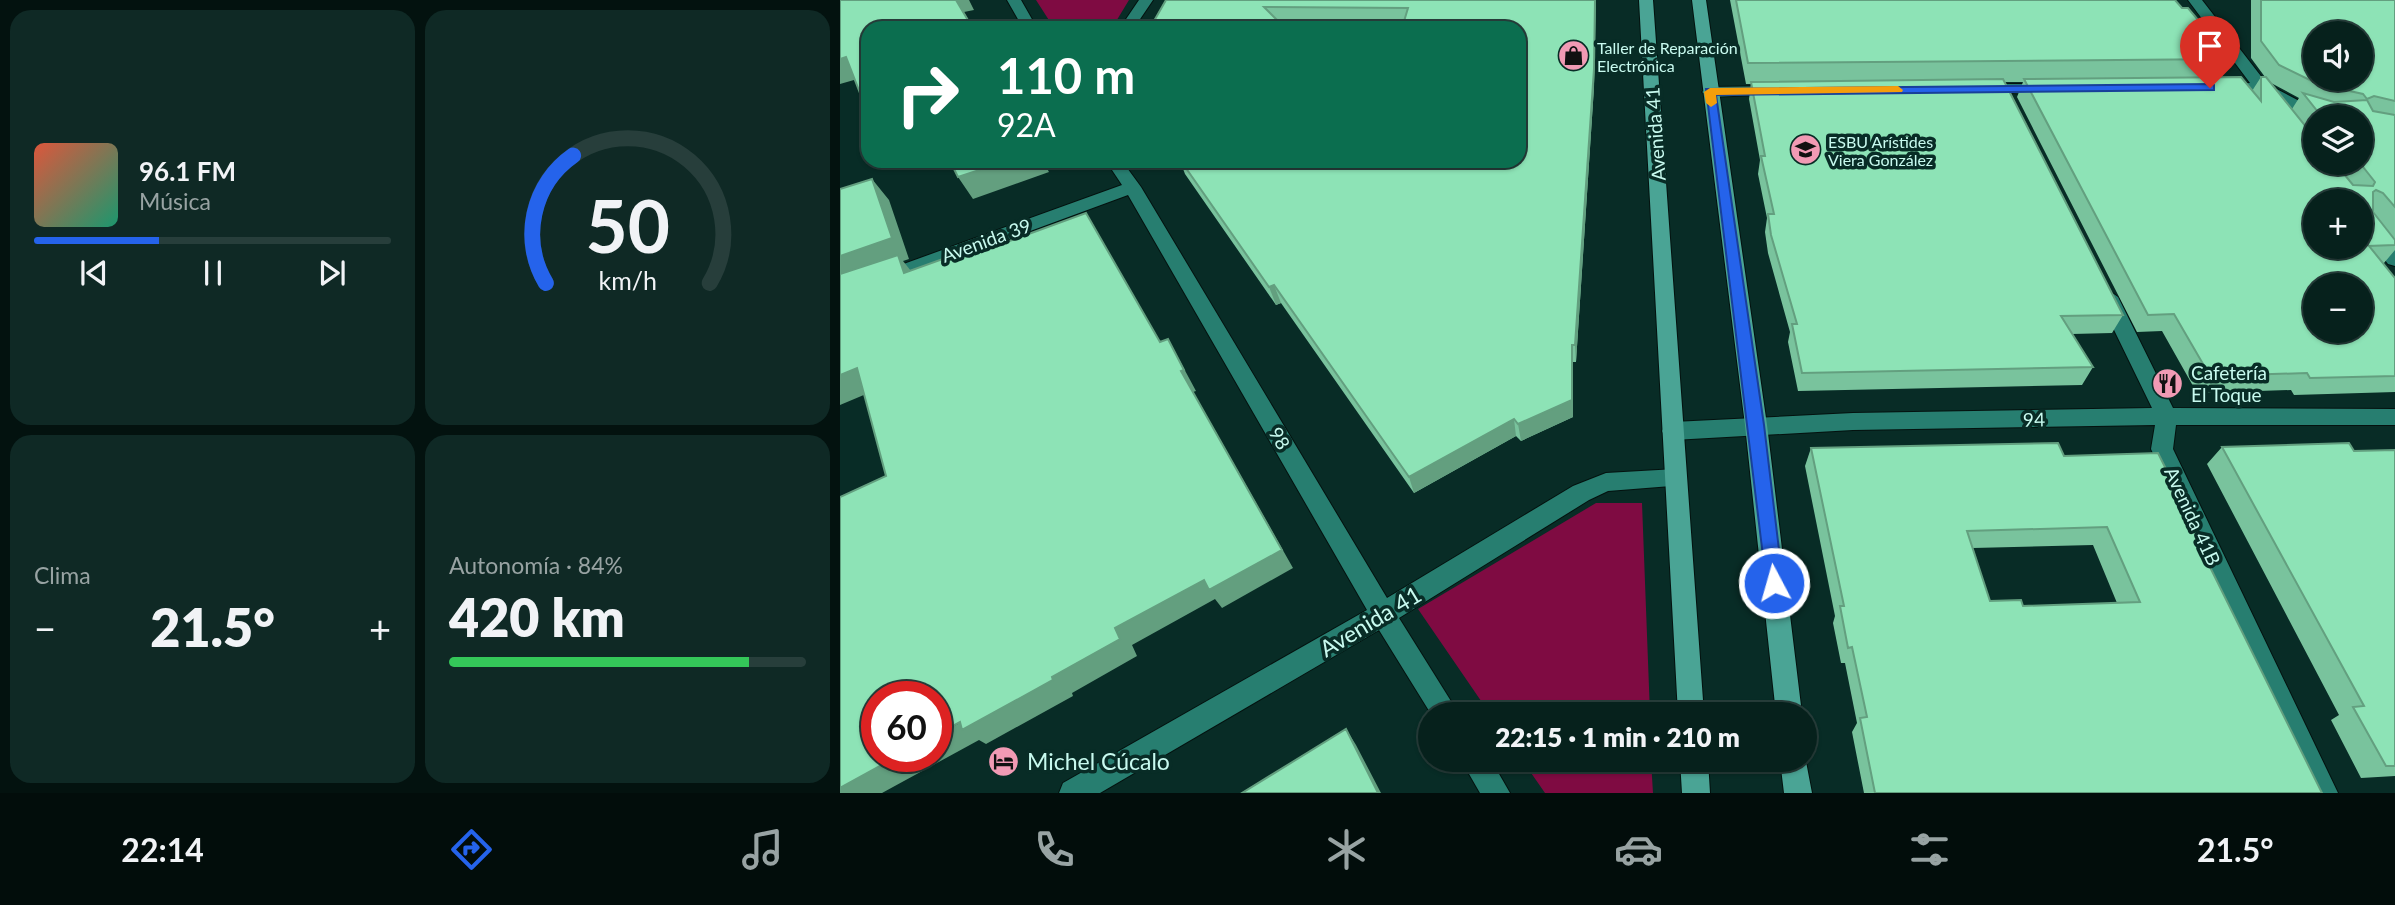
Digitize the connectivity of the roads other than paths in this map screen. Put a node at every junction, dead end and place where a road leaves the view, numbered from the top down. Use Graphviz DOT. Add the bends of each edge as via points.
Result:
graph roads {
  1 [pos="1014,0"];
  2 [pos="1146,0"];
  3 [pos="1646,0"];
  4 [pos="1699,0"];
  5 [pos="2195,0"];
  6 [pos="1026,21"];
  7 [pos="1132,21"];
  8 [pos="2261,87"];
  9 [pos="2058,88"];
  10 [pos="2207,88"];
  11 [pos="1961,89"];
  12 [pos="2003,89"];
  13 [pos="1794,91"];
  14 [pos="1710,92"];
  15 [pos="2303,109"];
  16 [pos="2015,113"];
  17 [pos="2284,117"];
  18 [pos="1119,168"];
  19 [pos="1132,187"];
  20 [pos="2373,232"];
  21 [pos="2395,260"];
  22 [pos="2101,283"];
  23 [pos="840,294"];
  24 [pos="2167,417"];
  25 [pos="2395,417"];
  26 [pos="1756,425"];
  27 [pos="1673,431"];
  28 [pos="1676,478"];
  29 [pos="1383,614"];
  30 [pos="1438,702"];
  31 [pos="1690,702"];
  32 [pos="1788,702"];
  33 [pos="1483,772"];
  34 [pos="1695,772"];
  35 [pos="1795,772"];
  36 [pos="1073,793"];
  37 [pos="1496,793"];
  38 [pos="1696,793"];
  39 [pos="1797,793"];
  40 [pos="2324,793"];
  1 -- 6 [label="street"];
  2 -- 7 [label="street"];
  3 -- 27 [label="main road, Avenida 41"];
  4 -- 14 [label="main road"];
  5 -- 8 [label="street"];
  8 -- 10 [label="street"];
  8 -- 15 [label="street"];
  8 -- 17 [label="street"];
  9 -- 12 [label="street"];
  11 -- 12 [label="street"];
  12 -- 16 [label="street"];
  13 -- 14 [label="street"];
  14 -- 26 [label="main road"];
  18 -- 19 [label="street, 98"];
  19 -- 23 [label="street, Avenida 39"];
  19 -- 29 [label="street, 98"];
  20 -- 21 [label="street"];
  22 -- 24 [label="street"];
  24 -- 25 [label="street, 94"];
  24 -- 26 [label="street, 94"];
  24 -- 40 [label="street, Avenida 41B" via="2162,449"];
  26 -- 27 [label="street, 94"];
  26 -- 32 [label="main road"];
  27 -- 28 [label="main road, Avenida 41"];
  28 -- 29 [label="street, Avenida 41" via="1606,482 1581,493"];
  28 -- 31 [label="main road, Avenida 41"];
  29 -- 30 [label="street, 98"];
  29 -- 36 [label="street, Avenida 41"];
  33 -- 37 [label="street"];
  34 -- 38 [label="main road"];
  35 -- 39 [label="main road"];
}
